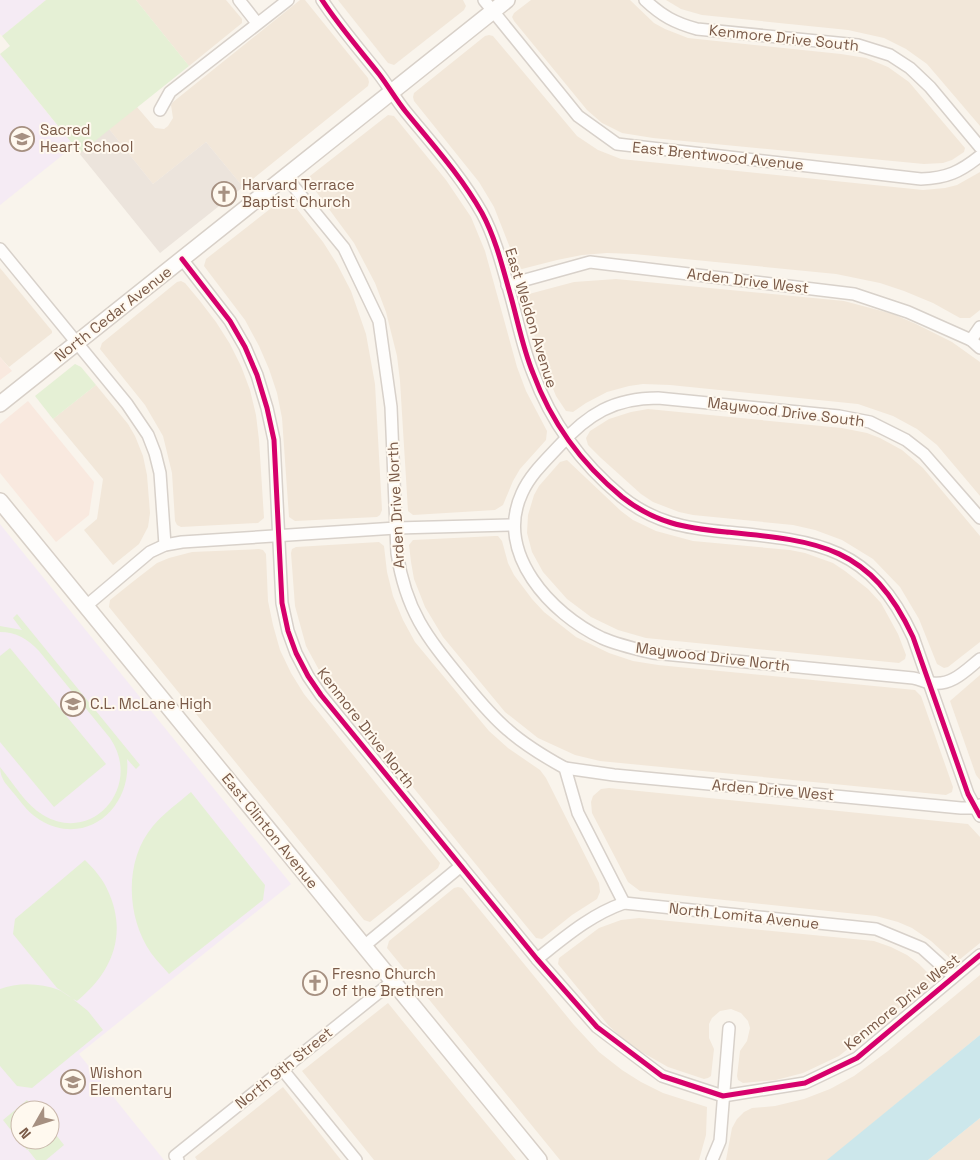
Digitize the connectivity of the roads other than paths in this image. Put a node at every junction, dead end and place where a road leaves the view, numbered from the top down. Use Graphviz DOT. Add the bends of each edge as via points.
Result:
graph roads {
  1 [pos="239,0"];
  2 [pos="288,0"];
  3 [pos="322,0"];
  4 [pos="507,0"];
  5 [pos="645,0"];
  6 [pos="488,6"];
  7 [pos="257,23"];
  8 [pos="391,92"];
  9 [pos="160,110"];
  10 [pos="980,147"];
  11 [pos="980,156"];
  12 [pos="286,177"];
  13 [pos="0,249"];
  14 [pos="182,259"];
  15 [pos="508,286"];
  16 [pos="980,327"];
  17 [pos="77,342"];
  18 [pos="976,344"];
  19 [pos="0,404"];
  20 [pos="566,438"];
  21 [pos="0,501"];
  22 [pos="980,518"];
  23 [pos="513,525"];
  24 [pos="396,528"];
  25 [pos="278,536"];
  26 [pos="165,545"];
  27 [pos="86,606"];
  28 [pos="980,658"];
  29 [pos="930,683"];
  30 [pos="565,768"];
  31 [pos="978,809"];
  32 [pos="461,866"];
  33 [pos="624,904"];
  34 [pos="364,946"];
  35 [pos="980,955"];
  36 [pos="538,959"];
  37 [pos="953,976"];
  38 [pos="393,981"];
  39 [pos="729,1028"];
  40 [pos="282,1069"];
  41 [pos="723,1096"];
  42 [pos="176,1158"];
  43 [pos="356,1160"];
  44 [pos="539,1160"];
  45 [pos="712,1160"];
  1 -- 7 [label="street"];
  2 -- 7 [label="street"];
  3 -- 8 [label="street, East Weldon Avenue"];
  4 -- 6 [label="main road, North Cedar Avenue"];
  5 -- 10 [label="street, Kenmore Drive South" via="662,15 697,29 858,45 890,55 930,87"];
  6 -- 8 [label="main road, North Cedar Avenue"];
  6 -- 11 [label="street, East Brentwood Avenue" via="578,116 617,144 921,179 952,175"];
  7 -- 9 [label="street" via="170,92"];
  8 -- 12 [label="main road, North Cedar Avenue"];
  8 -- 15 [label="street, East Weldon Avenue" via="471,194 484,216"];
  12 -- 14 [label="main road, North Cedar Avenue"];
  12 -- 24 [label="street, Arden Drive North" via="344,248 378,321 391,407"];
  13 -- 17 [label="street"];
  14 -- 17 [label="main road, North Cedar Avenue"];
  14 -- 25 [label="street, Kenmore Drive North" via="230,321 258,375 274,440"];
  15 -- 18 [label="street, Arden Drive West" via="590,262 854,294 908,312"];
  15 -- 20 [label="street, East Weldon Avenue" via="532,371"];
  16 -- 18 [label="street"];
  17 -- 19 [label="main road, North Cedar Avenue"];
  17 -- 26 [label="street" via="138,419 152,444 160,474"];
  20 -- 22 [label="street, Maywood Drive South" via="598,412 640,398 854,418 890,430 924,454"];
  20 -- 23 [label="street, Maywood Drive North" via="528,481"];
  20 -- 29 [label="street, East Weldon Avenue" via="588,465 622,497 661,521 700,530 809,542 848,558 867,572 902,614"];
  21 -- 27 [label="main road, East Clinton Avenue"];
  23 -- 24 [label="street"];
  23 -- 29 [label="street, Maywood Drive North" via="524,565 538,586 577,624 602,638 653,653 913,678"];
  24 -- 25 [label="street"];
  24 -- 30 [label="street, Arden Drive North" via="397,553 408,598 418,622 436,648 507,730"];
  25 -- 26 [label="street"];
  25 -- 32 [label="street, Kenmore Drive North" via="282,603 288,631 308,676"];
  26 -- 27 [label="street" via="150,552"];
  27 -- 34 [label="main road, East Clinton Avenue"];
  28 -- 29 [label="street" via="952,681"];
  29 -- 31 [label="street, East Weldon Avenue" via="968,794"];
  30 -- 31 [label="street, Arden Drive West"];
  30 -- 33 [label="street" via="578,812"];
  32 -- 34 [label="street"];
  32 -- 36 [label="street, Kenmore Drive North"];
  33 -- 36 [label="street, North Lomita Avenue" via="592,917"];
  33 -- 37 [label="street, North Lomita Avenue" via="876,929 922,948"];
  34 -- 38 [label="main road, East Clinton Avenue"];
  35 -- 37 [label="street, Kenmore Drive West"];
  36 -- 41 [label="street, Kenmore Drive North" via="597,1027 662,1076"];
  37 -- 41 [label="street, Kenmore Drive West" via="857,1058 805,1083"];
  38 -- 40 [label="street, North 9th Street"];
  38 -- 44 [label="main road, East Clinton Avenue"];
  39 -- 41 [label="street"];
  40 -- 42 [label="street, North 9th Street"];
  40 -- 43 [label="street"];
  41 -- 45 [label="street" via="720,1141"];
}
